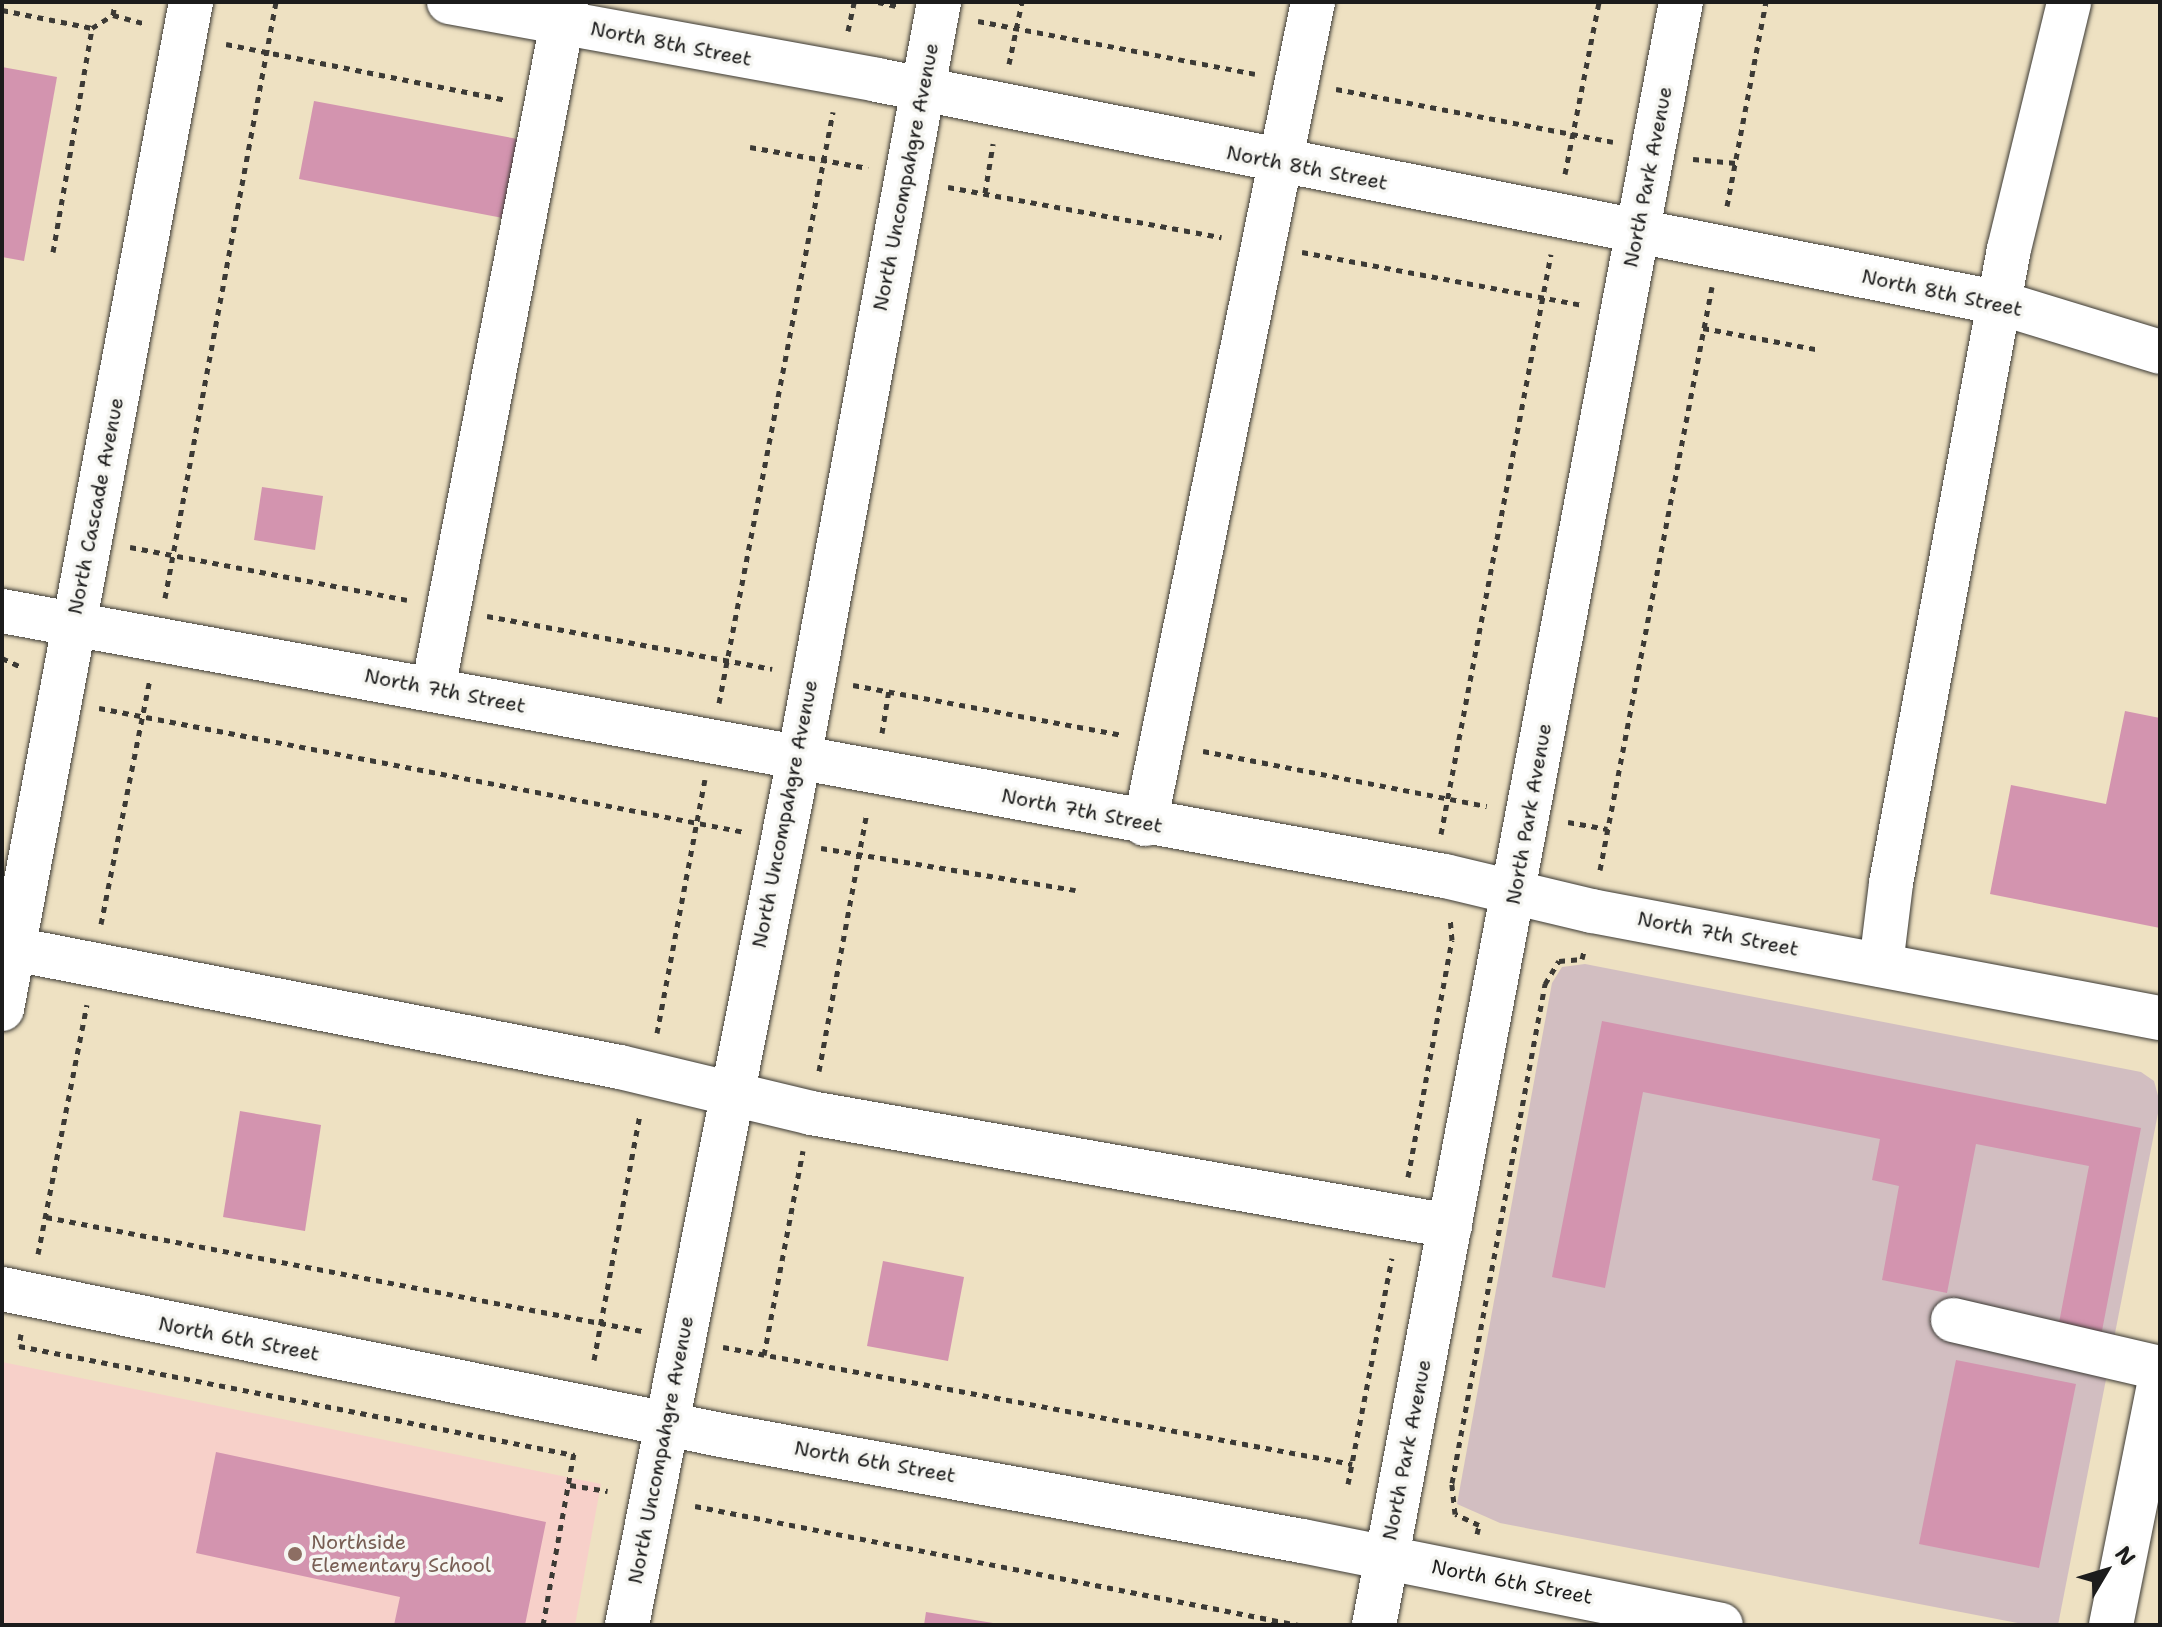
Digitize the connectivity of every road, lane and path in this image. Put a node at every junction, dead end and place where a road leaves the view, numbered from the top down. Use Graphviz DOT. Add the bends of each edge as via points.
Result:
graph roads {
  1 [pos="115,2"];
  2 [pos="276,2"];
  3 [pos="449,2"];
  4 [pos="854,2"];
  5 [pos="939,2"];
  6 [pos="1313,2"];
  7 [pos="1599,2"];
  8 [pos="1681,2"];
  9 [pos="1766,2"];
  10 [pos="2069,2"];
  11 [pos="2,10"];
  12 [pos="564,13"];
  13 [pos="113,15"];
  14 [pos="188,18"];
  15 [pos="92,28"];
  16 [pos="268,54"];
  17 [pos="840,76"];
  18 [pos="923,91"];
  19 [pos="549,109"];
  20 [pos="750,147"];
  21 [pos="822,161"];
  22 [pos="1283,164"];
  23 [pos="905,179"];
  24 [pos="1558,213"];
  25 [pos="1638,231"];
  26 [pos="1266,245"];
  27 [pos="1719,247"];
  28 [pos="53,252"];
  29 [pos="1542,297"];
  30 [pos="2000,303"];
  31 [pos="1703,328"];
  32 [pos="1820,350"];
  33 [pos="2160,352"];
  34 [pos="89,540"];
  35 [pos="164,607"];
  36 [pos="449,608"];
  37 [pos="2,611"];
  38 [pos="74,622"];
  39 [pos="2,658"];
  40 [pos="728,661"];
  41 [pos="152,664"];
  42 [pos="27,670"];
  43 [pos="811,678"];
  44 [pos="433,689"];
  45 [pos="889,690"];
  46 [pos="91,704"];
  47 [pos="718,713"];
  48 [pos="142,718"];
  49 [pos="1162,743"];
  50 [pos="799,759"];
  51 [pos="707,770"];
  52 [pos="876,770"];
  53 [pos="1447,799"];
  54 [pos="698,824"];
  55 [pos="1145,824"];
  56 [pos="757,835"];
  57 [pos="810,846"];
  58 [pos="860,854"];
  59 [pos="1445,876"];
  60 [pos="1076,890"];
  61 [pos="1515,890"];
  62 [pos="1592,911"];
  63 [pos="14,949"];
  64 [pos="95,964"];
  65 [pos="1881,965"];
  66 [pos="2,1009"];
  67 [pos="2160,1018"];
  68 [pos="648,1073"];
  69 [pos="732,1093"];
  70 [pos="811,1113"];
  71 [pos="46,1217"];
  72 [pos="1400,1217"];
  73 [pos="1450,1226"];
  74 [pos="16,1294"];
  75 [pos="1953,1320"];
  76 [pos="602,1323"];
  77 [pos="652,1333"];
  78 [pos="714,1345"];
  79 [pos="764,1355"];
  80 [pos="594,1360"];
  81 [pos="2160,1368"];
  82 [pos="2160,1379"];
  83 [pos="664,1423"];
  84 [pos="1352,1464"];
  85 [pos="1348,1484"];
  86 [pos="570,1485"];
  87 [pos="608,1491"];
  88 [pos="695,1506"];
  89 [pos="1386,1557"];
  90 [pos="1469,1574"];
  91 [pos="543,1625"];
  92 [pos="627,1625"];
  93 [pos="1298,1625"];
  94 [pos="1374,1625"];
  95 [pos="1721,1625"];
  96 [pos="2111,1625"];
  1 -- 13 [label="path"];
  2 -- 16 [label="path"];
  3 -- 12 [label="street, North 8th Street"];
  4 -- 17 [label="path"];
  5 -- 18 [label="street, North Uncompahgre Avenue"];
  6 -- 22 [label="street"];
  7 -- 24 [label="path"];
  8 -- 25 [label="street, North Park Avenue"];
  9 -- 27 [label="path"];
  10 -- 30 [label="street"];
  11 -- 15 [label="path"];
  12 -- 17 [label="street, North 8th Street"];
  12 -- 19 [label="street"];
  13 -- 14 [label="path"];
  13 -- 15 [label="path"];
  14 -- 16 [label="path"];
  14 -- 34 [label="street, North Cascade Avenue"];
  15 -- 28 [label="path"];
  16 -- 19 [label="path"];
  16 -- 35 [label="path"];
  17 -- 18 [label="street, North 8th Street"];
  17 -- 21 [label="path"];
  18 -- 22 [label="street, North 8th Street"];
  18 -- 23 [label="street, North Uncompahgre Avenue"];
  19 -- 36 [label="street"];
  20 -- 21 [label="path"];
  21 -- 23 [label="path"];
  21 -- 40 [label="path"];
  22 -- 24 [label="street, North 8th Street"];
  22 -- 26 [label="street"];
  23 -- 26 [label="path"];
  23 -- 43 [label="street, North Uncompahgre Avenue"];
  24 -- 25 [label="street, North 8th Street"];
  24 -- 29 [label="path"];
  25 -- 27 [label="street, North 8th Street"];
  25 -- 61 [label="street, North Park Avenue"];
  26 -- 29 [label="path"];
  26 -- 49 [label="street"];
  27 -- 30 [label="street, North 8th Street"];
  27 -- 31 [label="path"];
  29 -- 53 [label="path"];
  30 -- 33 [label="street, North 8th Street"];
  30 -- 65 [label="street" via="1891,883"];
  31 -- 32 [label="path"];
  31 -- 62 [label="path"];
  34 -- 36 [label="path"];
  34 -- 38 [label="street, North Cascade Avenue"];
  36 -- 40 [label="path"];
  36 -- 44 [label="street"];
  37 -- 38 [label="street, North 7th Street"];
  38 -- 44 [label="street, North 7th Street"];
  38 -- 63 [label="street, North Cascade Avenue"];
  39 -- 42 [label="path"];
  40 -- 43 [label="path"];
  40 -- 47 [label="path"];
  41 -- 48 [label="path"];
  43 -- 45 [label="path"];
  43 -- 50 [label="street, North Uncompahgre Avenue"];
  44 -- 50 [label="street, North 7th Street"];
  45 -- 49 [label="path"];
  45 -- 52 [label="path"];
  46 -- 48 [label="path"];
  48 -- 54 [label="path"];
  48 -- 64 [label="path"];
  49 -- 53 [label="path"];
  49 -- 55 [label="street"];
  50 -- 52 [label="street, North 7th Street"];
  50 -- 69 [label="street, North Uncompahgre Avenue"];
  51 -- 54 [label="path"];
  52 -- 55 [label="street, North 7th Street"];
  52 -- 58 [label="path"];
  53 -- 59 [label="path" via="1441,835"];
  54 -- 56 [label="path"];
  54 -- 68 [label="path"];
  55 -- 59 [label="street, North 7th Street"];
  57 -- 58 [label="path"];
  58 -- 60 [label="path"];
  58 -- 70 [label="path"];
  59 -- 61 [label="street, North 7th Street"];
  59 -- 72 [label="path" via="1452,940"];
  61 -- 62 [label="street, North 7th Street"];
  61 -- 73 [label="street, North Park Avenue"];
  62 -- 65 [label="street, North 7th Street"];
  62 -- 90 [label="path" via="1582,959 1559,961 1545,984 1481,1327 1450,1498 1455,1514 1479,1525"];
  63 -- 64 [label="street"];
  63 -- 66 [label="street, North Cascade Avenue"];
  64 -- 68 [label="street"];
  64 -- 71 [label="path"];
  65 -- 67 [label="street, North 7th Street"];
  68 -- 69 [label="street"];
  68 -- 76 [label="path"];
  69 -- 70 [label="street"];
  69 -- 83 [label="street, North Uncompahgre Avenue"];
  70 -- 72 [label="street"];
  70 -- 79 [label="path"];
  71 -- 74 [label="path"];
  71 -- 76 [label="path"];
  72 -- 73 [label="street"];
  72 -- 84 [label="path"];
  73 -- 89 [label="street, North Park Avenue"];
  74 -- 83 [label="street, North 6th Street"];
  74 -- 86 [label="path" via="19,1346 575,1452"];
  75 -- 81 [label="street"];
  76 -- 77 [label="path"];
  76 -- 80 [label="path"];
  78 -- 79 [label="path"];
  79 -- 84 [label="path"];
  82 -- 96 [label="street"];
  83 -- 89 [label="street, North 6th Street"];
  83 -- 92 [label="street, North Uncompahgre Avenue"];
  84 -- 85 [label="path"];
  86 -- 87 [label="path"];
  86 -- 91 [label="path"];
  88 -- 93 [label="path"];
  89 -- 90 [label="street, North 6th Street"];
  89 -- 94 [label="street, North Park Avenue"];
  90 -- 95 [label="street, North 6th Street"];
}
